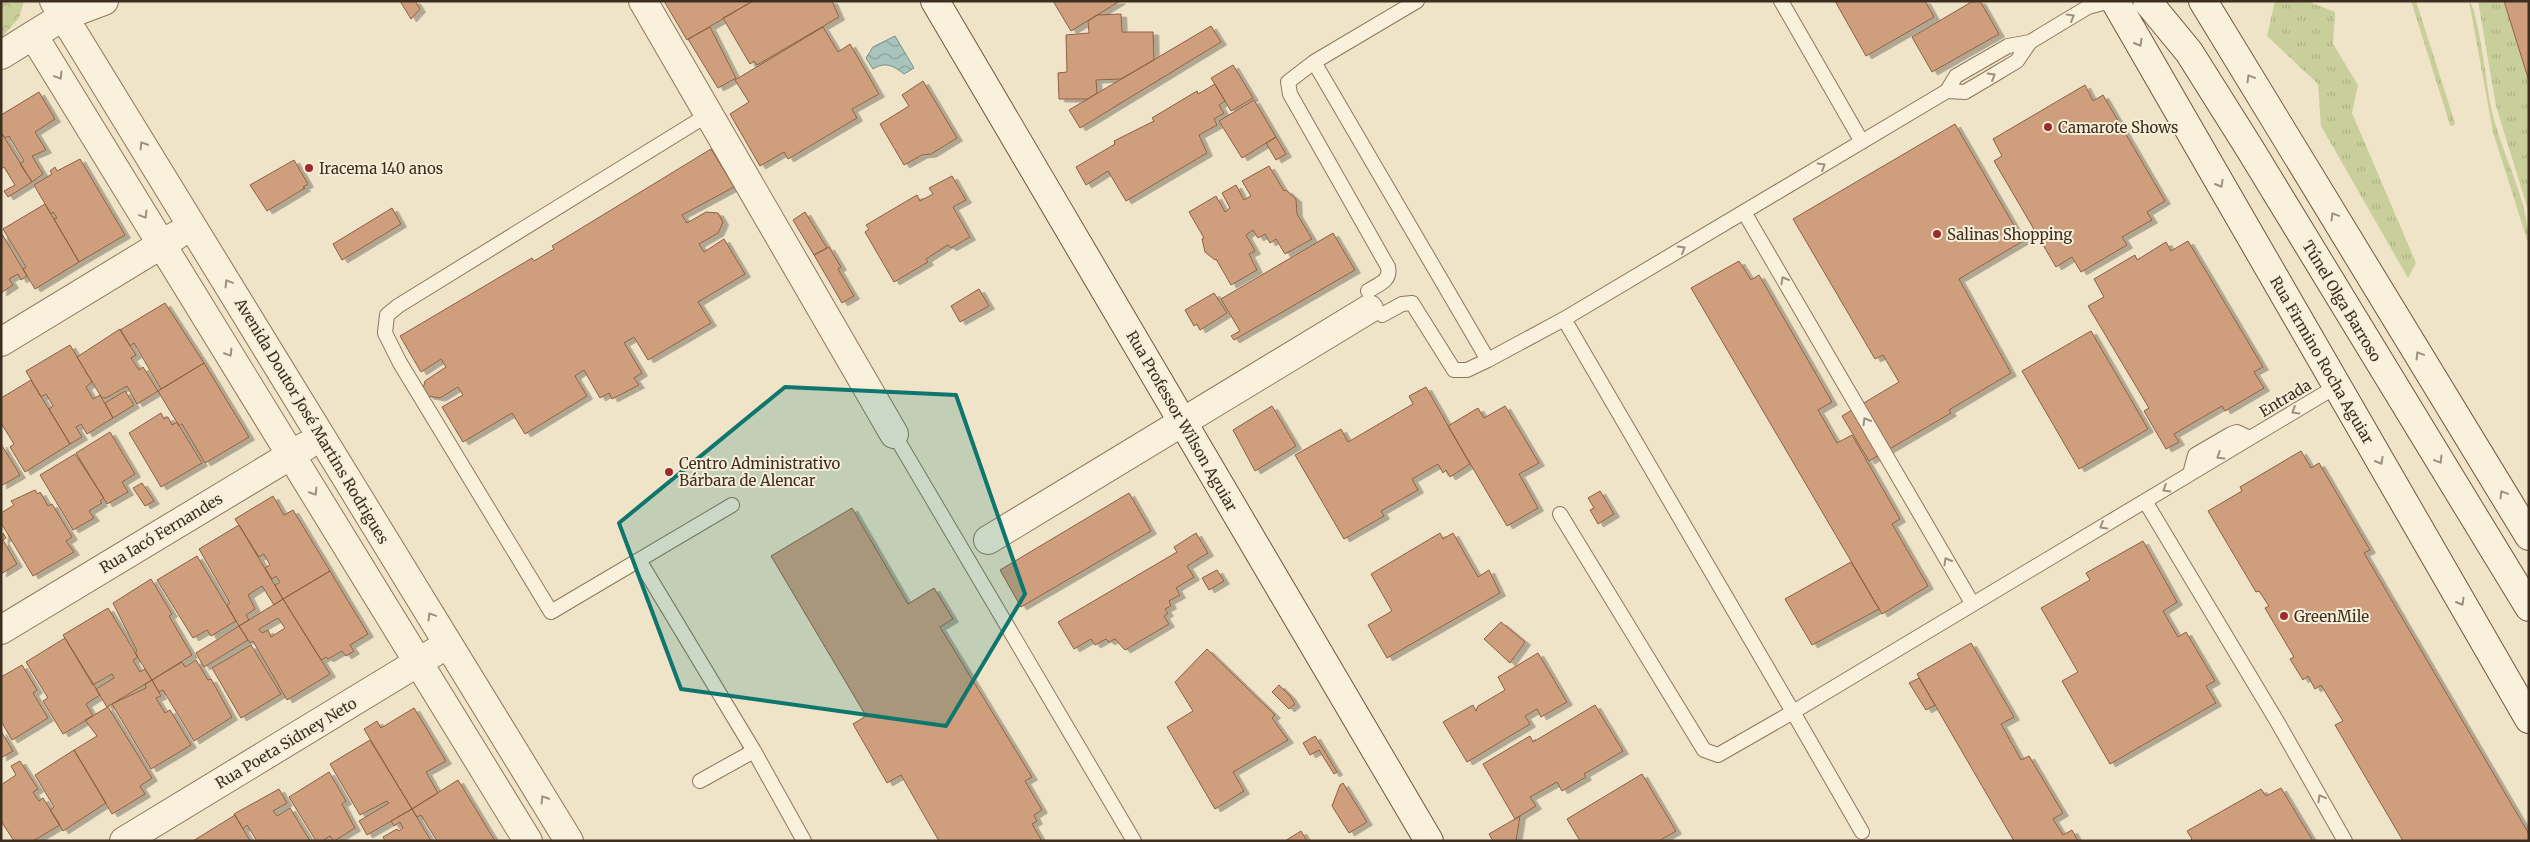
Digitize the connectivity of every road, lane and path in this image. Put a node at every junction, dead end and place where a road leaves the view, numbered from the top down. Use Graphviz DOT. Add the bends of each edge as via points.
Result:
graph roads {
  1 [pos="104,1"];
  2 [pos="643,1"];
  3 [pos="934,1"];
  4 [pos="1417,1"];
  5 [pos="1781,1"];
  6 [pos="2147,1"];
  7 [pos="2203,1"];
  8 [pos="2115,3"];
  9 [pos="59,9"];
  10 [pos="33,35"];
  11 [pos="1,55"];
  12 [pos="1314,62"];
  13 [pos="709,114"];
  14 [pos="1862,142"];
  15 [pos="1744,212"];
  16 [pos="192,226"];
  17 [pos="162,244"];
  18 [pos="1373,305"];
  19 [pos="1564,319"];
  20 [pos="1,342"];
  21 [pos="1488,360"];
  22 [pos="2337,386"];
  23 [pos="1182,422"];
  24 [pos="894,434"];
  25 [pos="321,436"];
  26 [pos="291,455"];
  27 [pos="2146,501"];
  28 [pos="732,505"];
  29 [pos="1560,514"];
  30 [pos="2529,536"];
  31 [pos="988,540"];
  32 [pos="639,560"];
  33 [pos="1972,604"];
  34 [pos="2529,607"];
  35 [pos="1,630"];
  36 [pos="448,644"];
  37 [pos="419,662"];
  38 [pos="1793,712"];
  39 [pos="2529,719"];
  40 [pos="754,751"];
  41 [pos="700,781"];
  42 [pos="1862,832"];
  43 [pos="124,841"];
  44 [pos="528,841"];
  45 [pos="570,841"];
  46 [pos="804,841"];
  47 [pos="1134,841"];
  48 [pos="1429,841"];
  49 [pos="2345,841"];
  1 -- 9 [label="street"];
  2 -- 13 [label="street"];
  3 -- 23 [label="street, Rua Professor Wilson Aguiar"];
  4 -- 12 [label="lane"];
  5 -- 14 [label="lane"];
  6 -- 34 [label="street, Túnel Olga Barroso, one-way" via="2189,52 2230,117"];
  30 -- 7 [label="street, one-way"];
  14 -- 8 [label="lane, one-way" via="1948,91 1956,76 2008,46 2030,42 2088,7"];
  8 -- 22 [label="street, Rua Firmino Rocha Aguiar, one-way"];
  9 -- 10 [label="street"];
  16 -- 9 [label="street, Avenida Doutor José Martins Rodrigues, one-way"];
  10 -- 11 [label="street"];
  10 -- 17 [label="street, one-way"];
  12 -- 18 [label="lane" via="1288,82 1288,87 1388,266 1387,280"];
  12 -- 21 [label="lane"];
  13 -- 24 [label="street"];
  13 -- 32 [label="lane" via="398,306 387,315 384,324 390,346 551,612"];
  15 -- 14 [label="lane, one-way"];
  19 -- 15 [label="lane, one-way"];
  33 -- 15 [label="lane, one-way"];
  16 -- 17 [label="street"];
  25 -- 16 [label="street, Avenida Doutor José Martins Rodrigues, one-way"];
  17 -- 20 [label="street"];
  17 -- 26 [label="street, one-way"];
  18 -- 21 [label="lane" via="1412,303 1454,370 1467,370"];
  18 -- 23 [label="street"];
  19 -- 21 [label="lane"];
  19 -- 38 [label="lane"];
  22 -- 27 [label="lane, Entrada, one-way"];
  22 -- 39 [label="street, Rua Firmino Rocha Aguiar, one-way"];
  23 -- 31 [label="street"];
  23 -- 48 [label="street, Rua Professor Wilson Aguiar"];
  24 -- 47 [label="lane"];
  25 -- 26 [label="street, Rua Iacó Fernandes"];
  36 -- 25 [label="street, Avenida Doutor José Martins Rodrigues, one-way"];
  26 -- 35 [label="street, Rua Iacó Fernandes"];
  26 -- 37 [label="street, one-way"];
  27 -- 33 [label="lane, Entrada, one-way"];
  49 -- 27 [label="lane, one-way"];
  28 -- 32 [label="lane"];
  29 -- 38 [label="lane, Entrada" via="1704,750 1718,755"];
  32 -- 40 [label="lane"];
  33 -- 38 [label="lane, Entrada"];
  36 -- 37 [label="street, Rua Poeta Sidney Neto"];
  45 -- 36 [label="street, Avenida Doutor José Martins Rodrigues, one-way"];
  37 -- 43 [label="street, Rua Poeta Sidney Neto"];
  37 -- 44 [label="street"];
  38 -- 42 [label="lane"];
  40 -- 41 [label="lane"];
  40 -- 46 [label="lane"];
}
